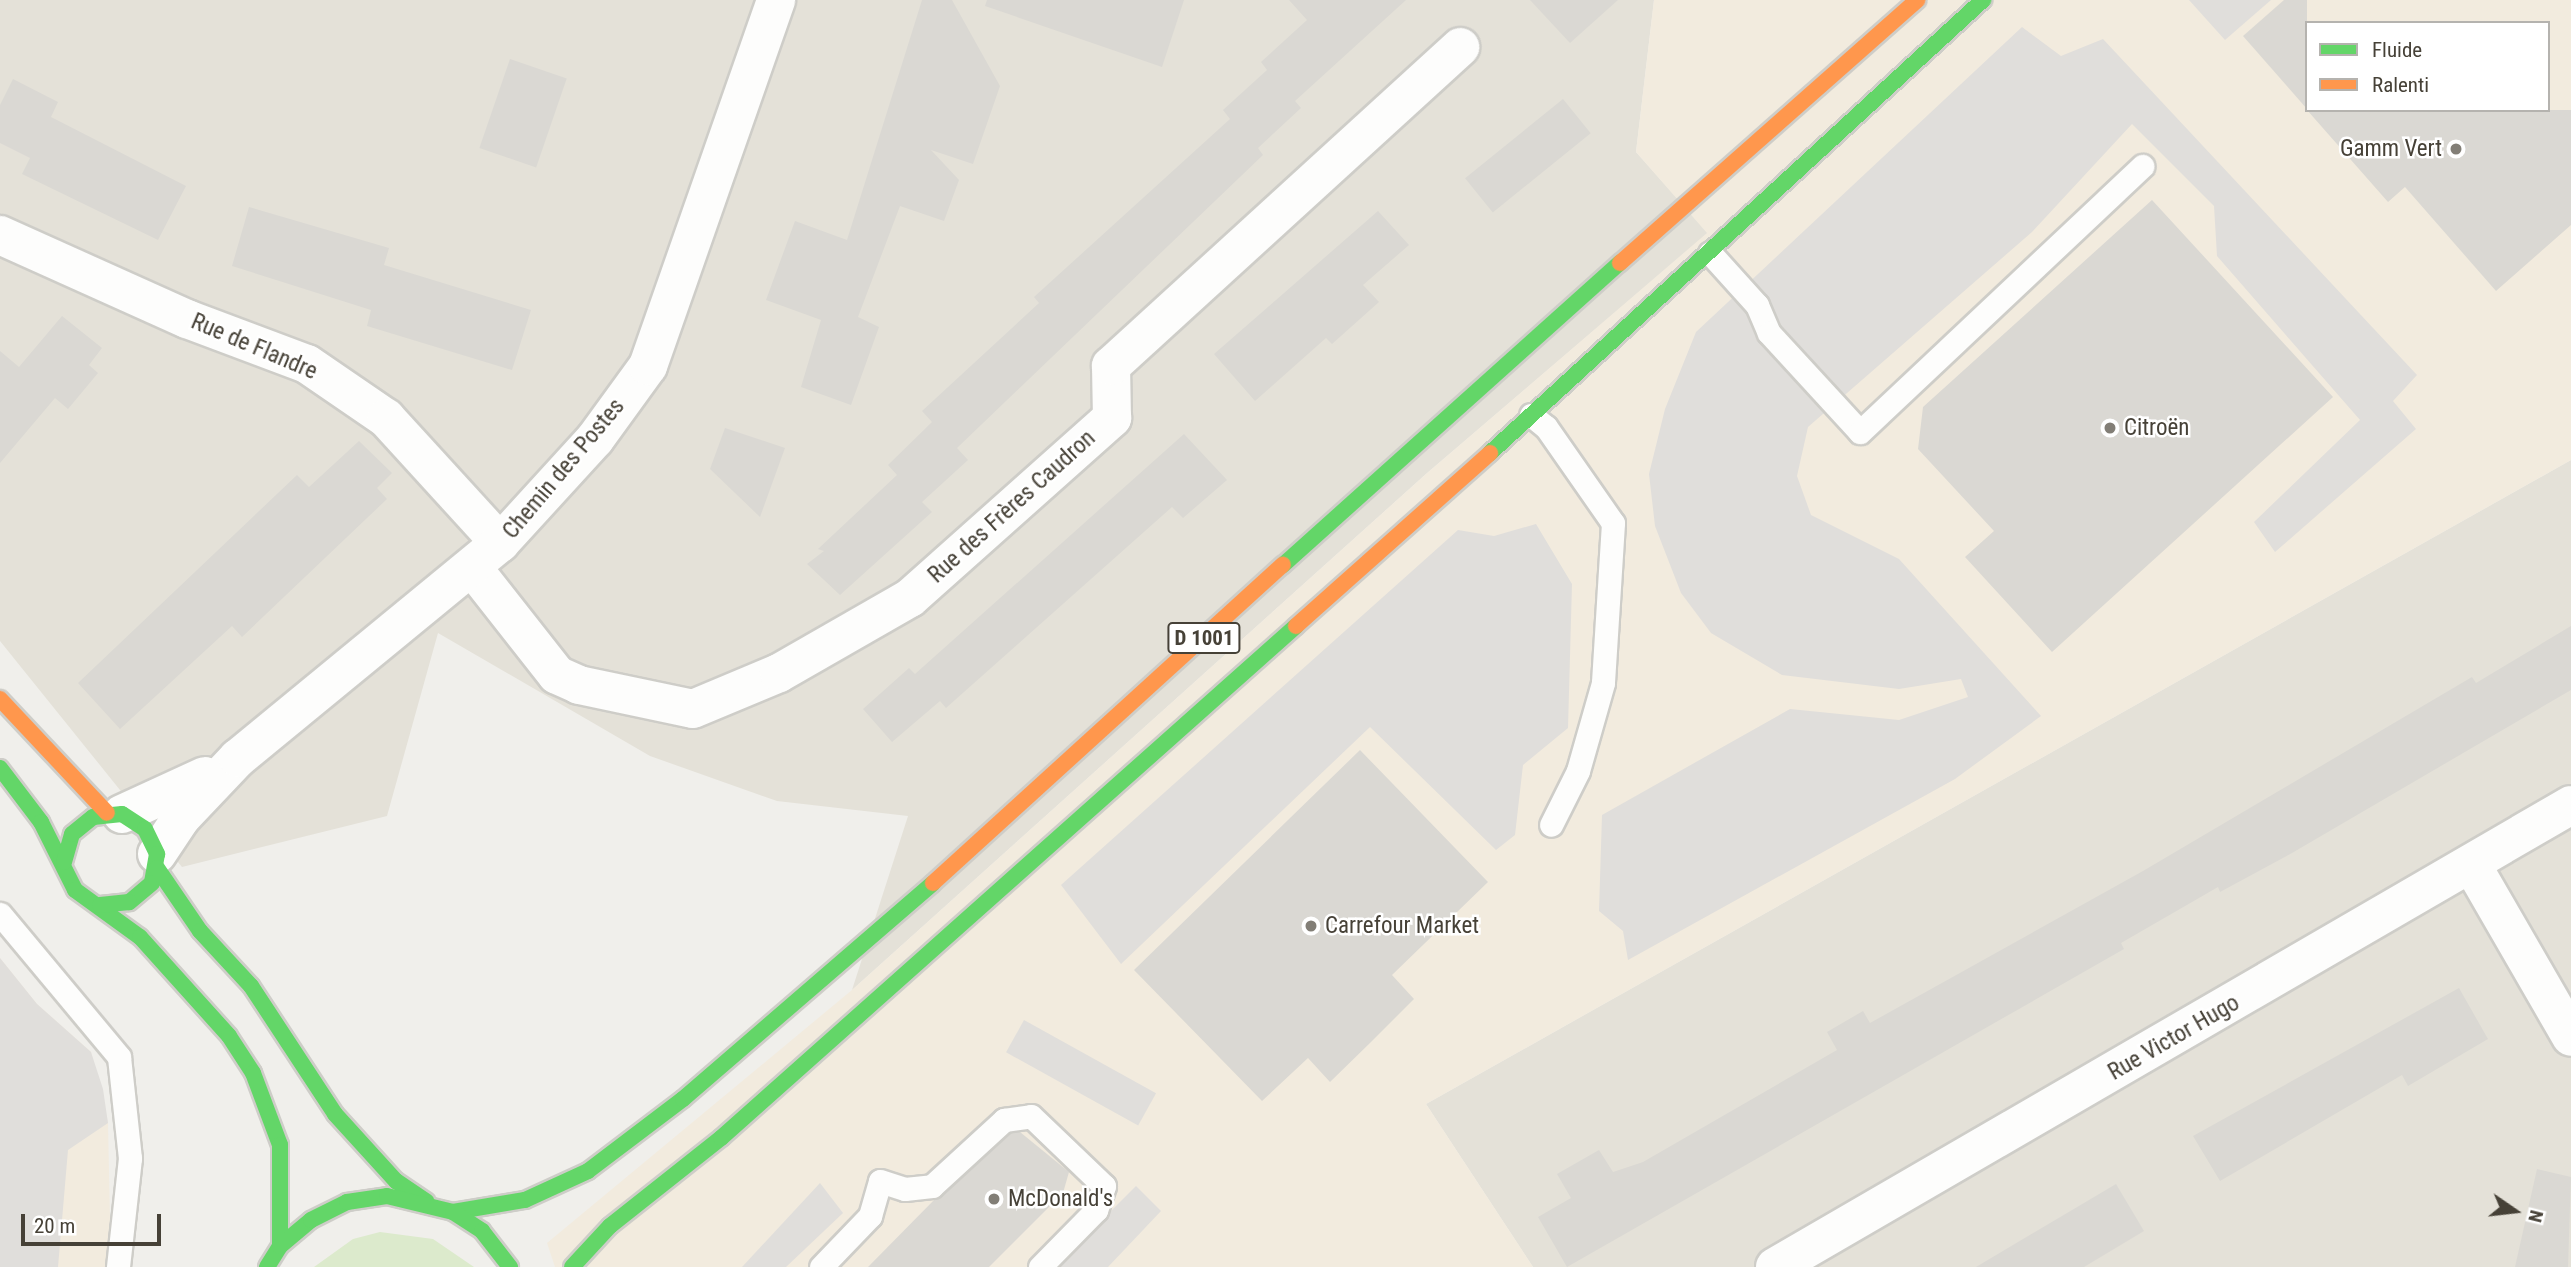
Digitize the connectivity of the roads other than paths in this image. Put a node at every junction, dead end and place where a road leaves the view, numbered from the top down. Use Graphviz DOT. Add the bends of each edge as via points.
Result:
graph roads {
  1 [pos="776,0"];
  2 [pos="1917,0"];
  3 [pos="1983,0"];
  4 [pos="1460,47"];
  5 [pos="2142,166"];
  6 [pos="0,235"];
  7 [pos="1710,253"];
  8 [pos="1531,415"];
  9 [pos="486,555"];
  10 [pos="0,699"];
  11 [pos="238,758"];
  12 [pos="0,768"];
  13 [pos="2571,805"];
  14 [pos="114,814"];
  15 [pos="1551,825"];
  16 [pos="157,861"];
  17 [pos="64,862"];
  18 [pos="2473,867"];
  19 [pos="100,905"];
  20 [pos="0,914"];
  21 [pos="2571,1037"];
  22 [pos="427,1202"];
  23 [pos="453,1212"];
  24 [pos="280,1246"];
  25 [pos="118,1267"];
  26 [pos="267,1267"];
  27 [pos="510,1267"];
  28 [pos="572,1267"];
  29 [pos="821,1267"];
  30 [pos="1040,1267"];
  31 [pos="1775,1267"];
  1 -- 9 [label="street, Chemin des Postes" via="648,366 595,439"];
  2 -- 23 [label="main road, D 1001" via="1402,456 1004,821 683,1099 587,1171 525,1199"];
  3 -- 7 [label="main road, D 1001"];
  4 -- 9 [label="street, Rue des Frères Caudron" via="1111,366 1112,418 911,598 779,673 693,709 579,685 557,675"];
  5 -- 7 [label="lane" via="1860,432 1769,333 1757,305"];
  6 -- 9 [label="street, Rue de Flandre" via="187,319 307,364 386,418"];
  7 -- 8 [label="main road, D 1001"];
  8 -- 15 [label="lane" via="1546,427 1613,523 1603,683 1578,771"];
  8 -- 28 [label="main road, D 1001" via="838,1034 610,1226"];
  9 -- 11 [label="street, Chemin des Postes"];
  10 -- 14 [label="main road" via="30,737"];
  11 -- 14 [label="street, Chemin des Postes" via="166,798"];
  11 -- 16 [label="street, Chemin des Postes" via="181,818"];
  12 -- 17 [label="main road"];
  13 -- 18 [label="street, Rue Victor Hugo"];
  14 -- 16 [label="main road" via="145,828"];
  14 -- 17 [label="main road" via="93,817 72,834"];
  16 -- 19 [label="main road" via="142,894 115,906"];
  16 -- 22 [label="main road" via="200,931 251,986 335,1114 396,1181"];
  17 -- 19 [label="main road" via="75,890"];
  18 -- 21 [label="street"];
  18 -- 31 [label="street, Rue Victor Hugo"];
  19 -- 24 [label="main road" via="186,985 253,1073 280,1145"];
  20 -- 25 [label="lane" via="120,1057 130,1158"];
  22 -- 23 [label="main road"];
  22 -- 24 [label="main road" via="387,1196 347,1202 311,1220"];
  23 -- 27 [label="main road" via="482,1231"];
  24 -- 26 [label="main road"];
  29 -- 30 [label="lane" via="870,1216 880,1181 905,1189 932,1186 1004,1120 1031,1116 1104,1186 1096,1210"];
}
